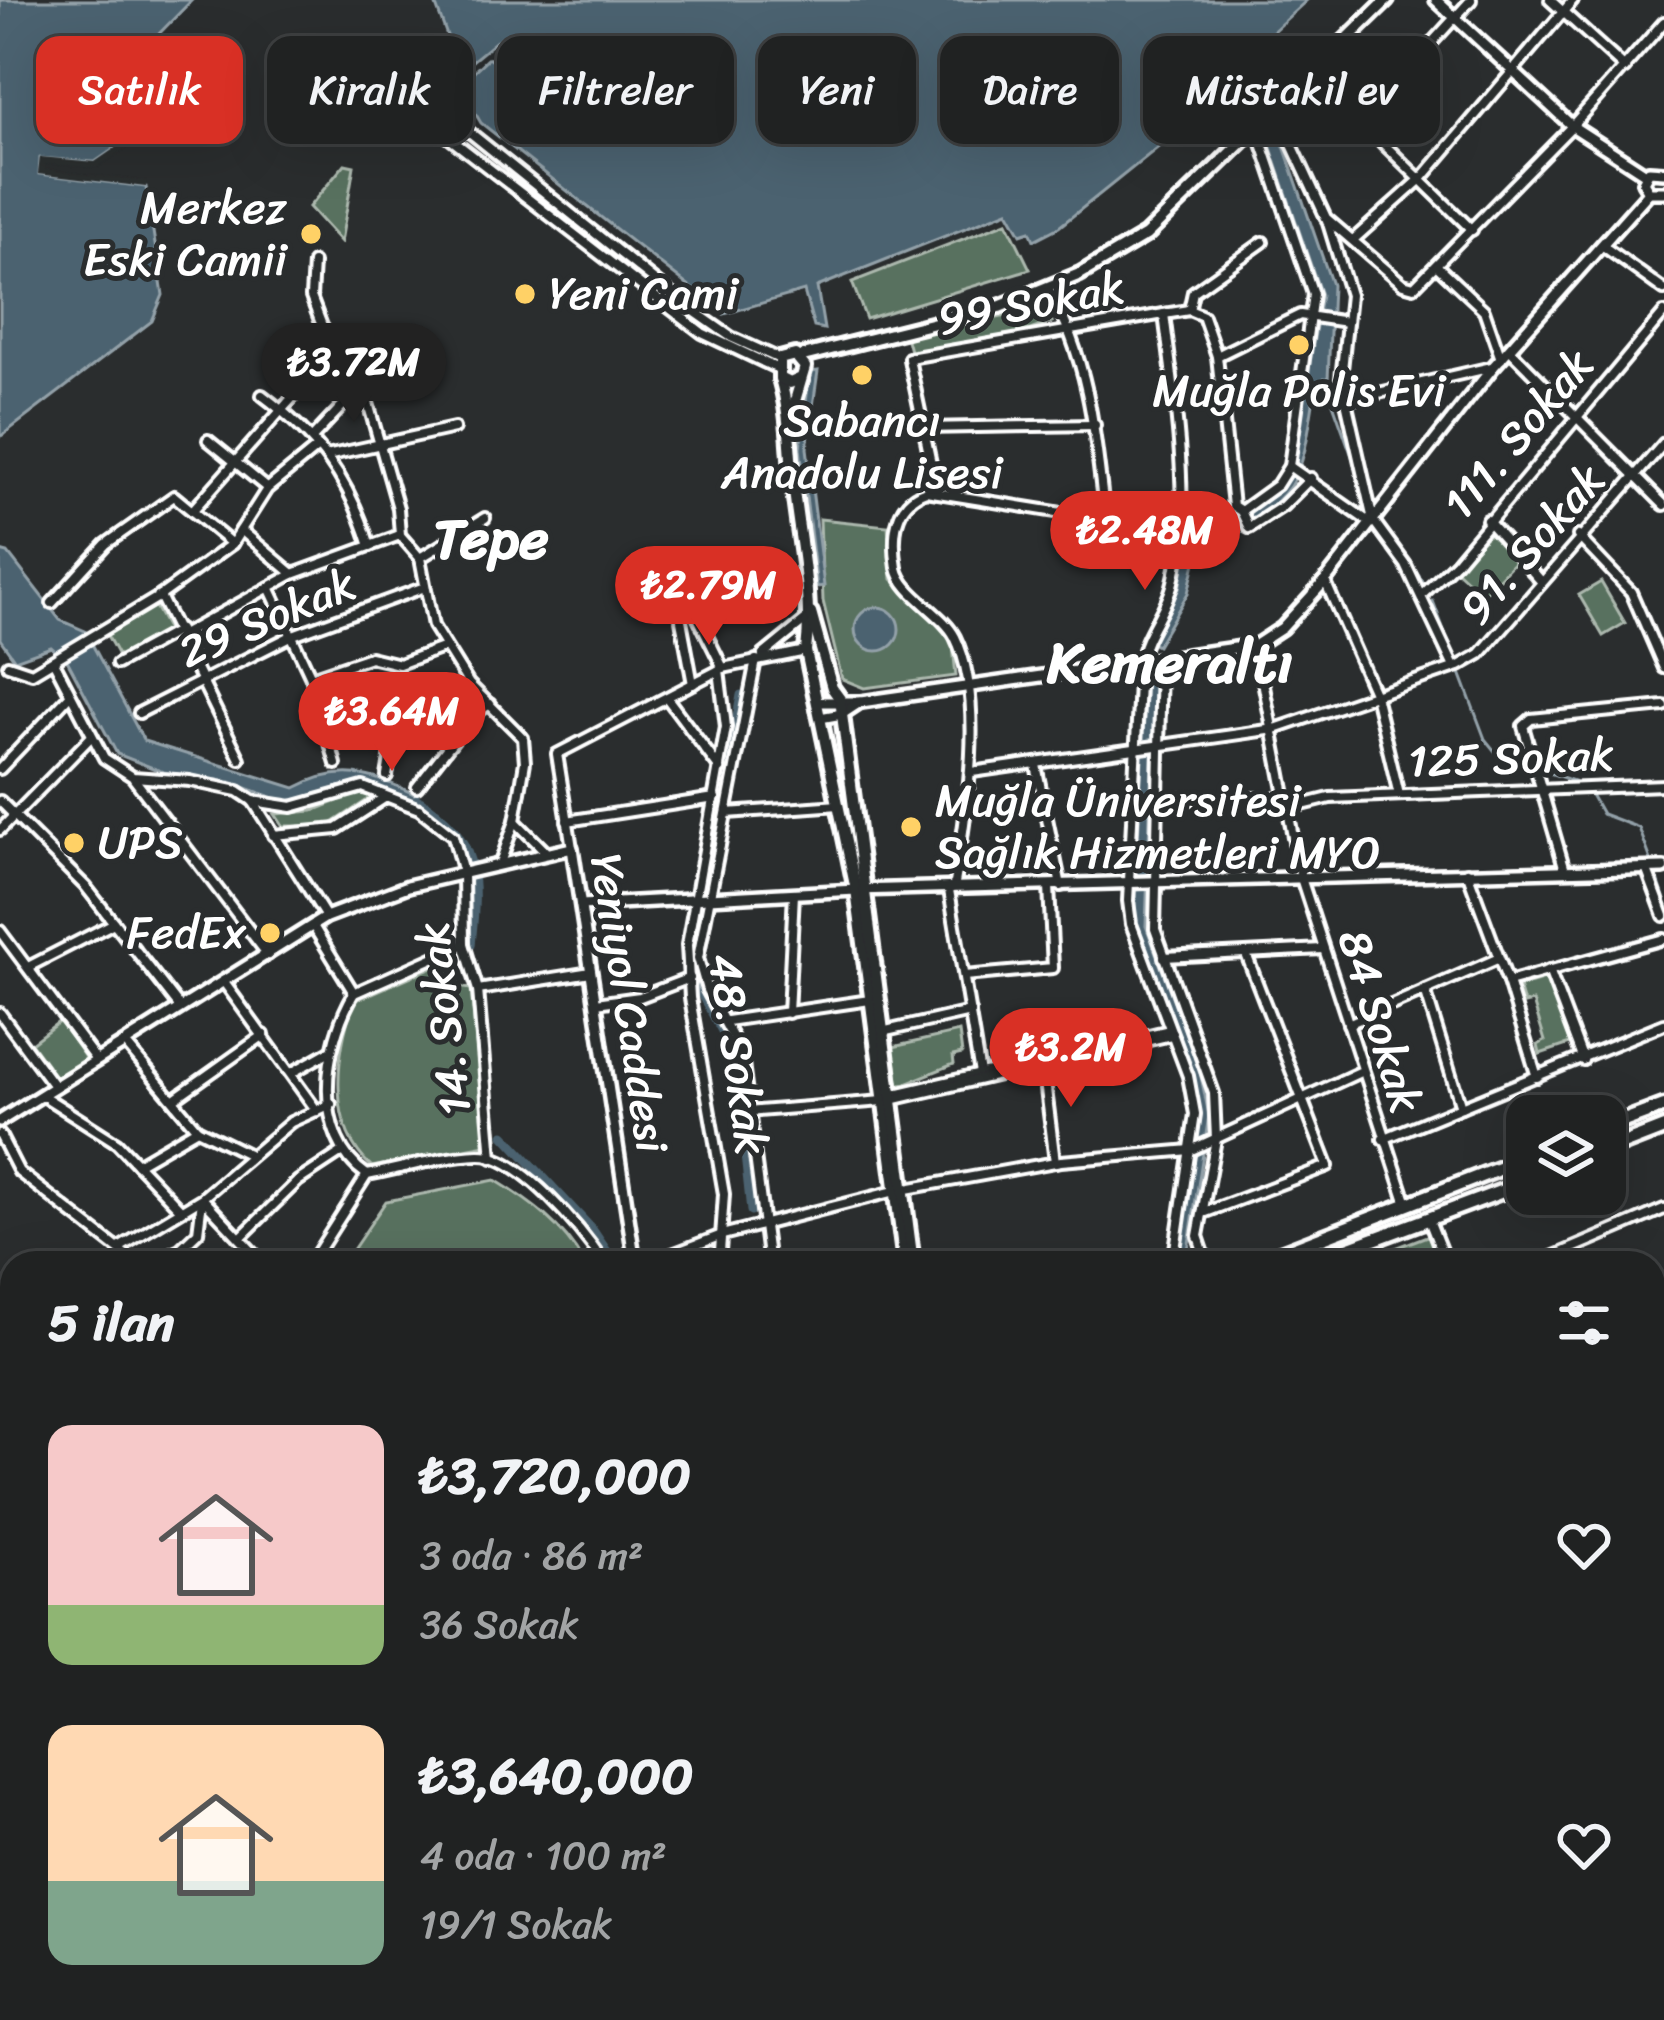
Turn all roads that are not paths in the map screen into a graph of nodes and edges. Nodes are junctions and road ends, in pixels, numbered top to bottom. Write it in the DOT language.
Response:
graph roads {
  1 [pos="1387,0"];
  2 [pos="1436,0"];
  3 [pos="1472,0"];
  4 [pos="1550,0"];
  5 [pos="1573,0"];
  6 [pos="1562,12"];
  7 [pos="1459,19"];
  8 [pos="1664,22"];
  9 [pos="1351,36"];
  10 [pos="1625,68"];
  11 [pos="1514,70"];
  12 [pos="1572,126"];
  13 [pos="1242,144"];
  14 [pos="1262,144"];
  15 [pos="1292,144"];
  16 [pos="1664,172"];
  17 [pos="1646,174"];
  18 [pos="1423,177"];
  19 [pos="1649,192"];
  20 [pos="1664,192"];
  21 [pos="559,205"];
  22 [pos="549,218"];
  23 [pos="1327,218"];
  24 [pos="1472,230"];
  25 [pos="1353,241"];
  26 [pos="1262,242"];
  27 [pos="1603,246"];
  28 [pos="313,263"];
  29 [pos="1437,266"];
  30 [pos="1048,289"];
  31 [pos="1664,290"];
  32 [pos="1189,310"];
  33 [pos="1664,313"];
  34 [pos="1164,314"];
  35 [pos="1315,316"];
  36 [pos="1347,322"];
  37 [pos="1073,331"];
  38 [pos="339,345"];
  39 [pos="1510,350"];
  40 [pos="1217,356"];
  41 [pos="1497,363"];
  42 [pos="779,368"];
  43 [pos="802,368"];
  44 [pos="362,385"];
  45 [pos="262,394"];
  46 [pos="1348,400"];
  47 [pos="283,410"];
  48 [pos="1575,413"];
  49 [pos="791,415"];
  50 [pos="1095,425"];
  51 [pos="454,428"];
  52 [pos="923,428"];
  53 [pos="314,436"];
  54 [pos="208,440"];
  55 [pos="1664,442"];
  56 [pos="318,447"];
  57 [pos="381,448"];
  58 [pos="331,455"];
  59 [pos="234,464"];
  60 [pos="1294,468"];
  61 [pos="1636,476"];
  62 [pos="1311,478"];
  63 [pos="267,489"];
  64 [pos="938,492"];
  65 [pos="1664,505"];
  66 [pos="192,511"];
  67 [pos="1241,513"];
  68 [pos="485,518"];
  69 [pos="1105,520"];
  70 [pos="1487,520"];
  71 [pos="1371,521"];
  72 [pos="1178,523"];
  73 [pos="241,530"];
  74 [pos="400,535"];
  75 [pos="1578,536"];
  76 [pos="232,544"];
  77 [pos="370,546"];
  78 [pos="420,558"];
  79 [pos="670,561"];
  80 [pos="293,574"];
  81 [pos="1541,580"];
  82 [pos="1325,581"];
  83 [pos="269,587"];
  84 [pos="422,588"];
  85 [pos="1425,592"];
  86 [pos="160,596"];
  87 [pos="52,602"];
  88 [pos="811,613"];
  89 [pos="681,620"];
  90 [pos="180,632"];
  91 [pos="293,635"];
  92 [pos="1256,644"];
  93 [pos="445,647"];
  94 [pos="806,651"];
  95 [pos="756,660"];
  96 [pos="55,661"];
  97 [pos="1149,662"];
  98 [pos="8,664"];
  99 [pos="117,664"];
  100 [pos="1460,665"];
  101 [pos="1664,668"];
  102 [pos="721,669"];
  103 [pos="203,677"];
  104 [pos="311,677"];
  105 [pos="693,684"];
  106 [pos="965,686"];
  107 [pos="1375,695"];
  108 [pos="69,696"];
  109 [pos="425,696"];
  110 [pos="667,698"];
  111 [pos="840,699"];
  112 [pos="860,702"];
  113 [pos="817,703"];
  114 [pos="490,704"];
  115 [pos="1664,706"];
  116 [pos="139,713"];
  117 [pos="474,714"];
  118 [pos="842,714"];
  119 [pos="322,717"];
  120 [pos="820,718"];
  121 [pos="1275,730"];
  122 [pos="90,737"];
  123 [pos="1157,746"];
  124 [pos="1139,750"];
  125 [pos="240,759"];
  126 [pos="336,764"];
  127 [pos="1036,764"];
  128 [pos="0,769"];
  129 [pos="720,769"];
  130 [pos="972,772"];
  131 [pos="387,776"];
  132 [pos="133,777"];
  133 [pos="1664,785"];
  134 [pos="417,787"];
  135 [pos="1539,788"];
  136 [pos="1399,795"];
  137 [pos="387,796"];
  138 [pos="716,798"];
  139 [pos="1158,799"];
  140 [pos="253,801"];
  141 [pos="0,802"];
  142 [pos="1289,803"];
  143 [pos="842,805"];
  144 [pos="727,813"];
  145 [pos="16,817"];
  146 [pos="515,821"];
  147 [pos="567,821"];
  148 [pos="0,830"];
  149 [pos="272,835"];
  150 [pos="572,848"];
  151 [pos="548,854"];
  152 [pos="500,863"];
  153 [pos="1646,868"];
  154 [pos="1664,868"];
  155 [pos="1565,870"];
  156 [pos="1467,872"];
  157 [pos="463,873"];
  158 [pos="1301,878"];
  159 [pos="1152,883"];
  160 [pos="1131,884"];
  161 [pos="1055,886"];
  162 [pos="861,890"];
  163 [pos="949,890"];
  164 [pos="794,893"];
  165 [pos="699,898"];
  166 [pos="713,898"];
  167 [pos="580,905"];
  168 [pos="1664,916"];
  169 [pos="326,917"];
  170 [pos="114,923"];
  171 [pos="314,926"];
  172 [pos="0,931"];
  173 [pos="1664,939"];
  174 [pos="464,944"];
  175 [pos="1323,949"];
  176 [pos="1246,954"];
  177 [pos="268,955"];
  178 [pos="1164,958"];
  179 [pos="1497,958"];
  180 [pos="28,967"];
  181 [pos="1549,970"];
  182 [pos="591,972"];
  183 [pos="964,976"];
  184 [pos="690,978"];
  185 [pos="223,981"];
  186 [pos="1508,982"];
  187 [pos="478,990"];
  188 [pos="1425,990"];
  189 [pos="354,993"];
  190 [pos="871,1000"];
  191 [pos="596,1003"];
  192 [pos="179,1006"];
  193 [pos="970,1012"];
  194 [pos="0,1013"];
  195 [pos="788,1013"];
  196 [pos="727,1021"];
  197 [pos="1348,1024"];
  198 [pos="1664,1024"];
  199 [pos="886,1031"];
  200 [pos="1170,1033"];
  201 [pos="265,1035"];
  202 [pos="124,1042"];
  203 [pos="331,1051"];
  204 [pos="96,1060"];
  205 [pos="1583,1060"];
  206 [pos="1042,1065"];
  207 [pos="293,1072"];
  208 [pos="1360,1072"];
  209 [pos="980,1074"];
  210 [pos="1537,1077"];
  211 [pos="54,1086"];
  212 [pos="42,1095"];
  213 [pos="892,1098"];
  214 [pos="173,1099"];
  215 [pos="1304,1100"];
  216 [pos="331,1105"];
  217 [pos="1664,1106"];
  218 [pos="1461,1107"];
  219 [pos="316,1111"];
  220 [pos="747,1112"];
  221 [pos="1626,1120"];
  222 [pos="0,1121"];
  223 [pos="1664,1128"];
  224 [pos="197,1130"];
  225 [pos="0,1136"];
  226 [pos="1216,1139"];
  227 [pos="1383,1139"];
  228 [pos="1626,1143"];
  229 [pos="1192,1149"];
  230 [pos="342,1152"];
  231 [pos="248,1154"];
  232 [pos="492,1157"];
  233 [pos="1055,1162"];
  234 [pos="137,1164"];
  235 [pos="1506,1166"];
  236 [pos="368,1175"];
  237 [pos="901,1190"];
  238 [pos="1506,1190"];
  239 [pos="202,1198"];
  240 [pos="1406,1204"];
  241 [pos="179,1208"];
  242 [pos="1664,1209"];
  243 [pos="1205,1213"];
  244 [pos="1428,1219"];
  245 [pos="764,1224"];
  246 [pos="722,1235"];
  247 [pos="240,1238"];
  248 [pos="119,1248"];
  249 [pos="122,1251"];
  250 [pos="176,1251"];
  251 [pos="251,1251"];
  252 [pos="319,1251"];
  253 [pos="594,1251"];
  254 [pos="633,1251"];
  255 [pos="680,1251"];
  256 [pos="724,1251"];
  257 [pos="767,1251"];
  258 [pos="908,1251"];
  259 [pos="1174,1251"];
  260 [pos="1203,1251"];
  261 [pos="1287,1251"];
  262 [pos="1342,1251"];
  263 [pos="1441,1251"];
  264 [pos="1566,1251"];
  1 -- 9 [label="main road"];
  2 -- 7 [label="street"];
  3 -- 7 [label="street"];
  4 -- 6 [label="street"];
  5 -- 6 [label="street"];
  6 -- 10 [label="street"];
  6 -- 11 [label="street"];
  7 -- 11 [label="street"];
  7 -- 18 [label="street"];
  8 -- 10 [label="street"];
  10 -- 12 [label="street"];
  11 -- 12 [label="street"];
  11 -- 18 [label="street"];
  12 -- 17 [label="street"];
  12 -- 24 [label="street"];
  13 -- 30 [label="main road"];
  14 -- 35 [label="street"];
  15 -- 23 [label="street"];
  16 -- 17 [label="street"];
  17 -- 19 [label="street"];
  18 -- 24 [label="street"];
  18 -- 25 [label="street"];
  19 -- 20 [label="street"];
  19 -- 27 [label="street"];
  21 -- 22 [label="street"];
  21 -- 22 [label="street"];
  21 -- 42 [label="street"];
  22 -- 42 [label="street"];
  23 -- 25 [label="street"];
  23 -- 36 [label="street"];
  24 -- 29 [label="street"];
  25 -- 29 [label="street"];
  26 -- 32 [label="street, 99 Sokak"];
  27 -- 31 [label="street"];
  27 -- 39 [label="street"];
  28 -- 38 [label="street"];
  29 -- 41 [label="street"];
  30 -- 37 [label="street"];
  30 -- 43 [label="main road"];
  32 -- 34 [label="street, 99 Sokak"];
  32 -- 40 [label="street"];
  33 -- 48 [label="street, 111. Sokak"];
  34 -- 37 [label="street, 99 Sokak"];
  34 -- 72 [label="street"];
  35 -- 36 [label="street"];
  35 -- 40 [label="street"];
  35 -- 60 [label="street"];
  36 -- 46 [label="street"];
  37 -- 50 [label="street"];
  37 -- 52 [label="street, 99 Sokak"];
  38 -- 44 [label="street"];
  38 -- 47 [label="street"];
  39 -- 41 [label="street"];
  39 -- 48 [label="street"];
  40 -- 67 [label="street"];
  41 -- 46 [label="street"];
  41 -- 71 [label="street"];
  42 -- 43 [label="main road"];
  42 -- 43 [label="main road"];
  42 -- 49 [label="main road"];
  43 -- 49 [label="main road"];
  44 -- 53 [label="street"];
  44 -- 57 [label="street"];
  45 -- 47 [label="street"];
  46 -- 71 [label="street"];
  47 -- 53 [label="street"];
  47 -- 59 [label="street"];
  48 -- 61 [label="street"];
  48 -- 70 [label="street, 111. Sokak"];
  49 -- 88 [label="main road"];
  50 -- 52 [label="street"];
  50 -- 69 [label="street"];
  51 -- 57 [label="street"];
  52 -- 64 [label="street"];
  53 -- 56 [label="street"];
  54 -- 59 [label="street"];
  55 -- 61 [label="street, 91. Sokak"];
  56 -- 58 [label="street"];
  56 -- 63 [label="street"];
  57 -- 58 [label="street"];
  57 -- 74 [label="street"];
  58 -- 77 [label="street"];
  59 -- 63 [label="street"];
  59 -- 66 [label="street"];
  60 -- 62 [label="street"];
  60 -- 67 [label="street"];
  61 -- 65 [label="street"];
  61 -- 75 [label="street, 91. Sokak"];
  62 -- 67 [label="street"];
  62 -- 71 [label="street"];
  63 -- 73 [label="street"];
  64 -- 69 [label="street"];
  64 -- 106 [label="street"];
  66 -- 76 [label="street"];
  66 -- 87 [label="street"];
  68 -- 78 [label="street"];
  69 -- 72 [label="street"];
  70 -- 81 [label="street"];
  70 -- 85 [label="street, 111. Sokak"];
  71 -- 82 [label="street"];
  71 -- 85 [label="street"];
  72 -- 97 [label="street"];
  73 -- 76 [label="street"];
  73 -- 80 [label="street"];
  74 -- 77 [label="street"];
  74 -- 78 [label="street"];
  75 -- 81 [label="street, 91. Sokak"];
  75 -- 101 [label="street"];
  76 -- 86 [label="street"];
  77 -- 80 [label="street"];
  78 -- 84 [label="street"];
  79 -- 102 [label="street, 48. Sokak"];
  80 -- 83 [label="street"];
  81 -- 100 [label="street, 91. Sokak"];
  82 -- 92 [label="street"];
  82 -- 107 [label="street"];
  83 -- 90 [label="street"];
  83 -- 91 [label="street"];
  84 -- 91 [label="street, 29 Sokak"];
  84 -- 93 [label="street"];
  85 -- 100 [label="street"];
  86 -- 90 [label="street"];
  86 -- 96 [label="street"];
  88 -- 94 [label="main road"];
  88 -- 95 [label="street"];
  88 -- 111 [label="main road"];
  89 -- 105 [label="street"];
  90 -- 99 [label="street"];
  90 -- 103 [label="street"];
  91 -- 103 [label="street, 29 Sokak"];
  91 -- 104 [label="street"];
  92 -- 97 [label="street"];
  92 -- 121 [label="street, 84 Sokak"];
  93 -- 104 [label="street"];
  93 -- 114 [label="street"];
  94 -- 95 [label="street"];
  94 -- 113 [label="main road"];
  95 -- 102 [label="street"];
  95 -- 144 [label="street"];
  96 -- 98 [label="street"];
  96 -- 108 [label="street"];
  97 -- 106 [label="street"];
  97 -- 123 [label="street"];
  97 -- 124 [label="street"];
  100 -- 107 [label="street, 91. Sokak"];
  102 -- 105 [label="street"];
  102 -- 129 [label="street, 48. Sokak"];
  103 -- 116 [label="street, 29 Sokak"];
  103 -- 125 [label="street"];
  104 -- 119 [label="street"];
  105 -- 110 [label="street"];
  106 -- 112 [label="street"];
  106 -- 130 [label="street"];
  107 -- 121 [label="street, 91. Sokak"];
  107 -- 136 [label="street"];
  108 -- 122 [label="street"];
  108 -- 128 [label="street"];
  109 -- 119 [label="street"];
  110 -- 129 [label="street"];
  110 -- 147 [label="street, Yeniyol Caddesi"];
  111 -- 112 [label="street"];
  111 -- 113 [label="street"];
  111 -- 118 [label="main road"];
  112 -- 118 [label="street"];
  113 -- 120 [label="main road"];
  114 -- 117 [label="street"];
  114 -- 146 [label="street"];
  115 -- 135 [label="street"];
  117 -- 131 [label="street"];
  117 -- 134 [label="street"];
  118 -- 120 [label="street"];
  118 -- 162 [label="main road"];
  119 -- 126 [label="street"];
  120 -- 143 [label="main road"];
  121 -- 123 [label="street, 91. Sokak"];
  121 -- 142 [label="street, 84 Sokak"];
  122 -- 132 [label="street"];
  122 -- 145 [label="street"];
  123 -- 124 [label="street, 91. Sokak"];
  123 -- 139 [label="street"];
  124 -- 127 [label="street, 91. Sokak"];
  124 -- 160 [label="street"];
  127 -- 130 [label="street, 91. Sokak"];
  127 -- 161 [label="street"];
  129 -- 138 [label="street, 48. Sokak"];
  130 -- 163 [label="street"];
  132 -- 140 [label="street"];
  132 -- 177 [label="street"];
  133 -- 135 [label="street, 125 Sokak"];
  135 -- 136 [label="street, 125 Sokak"];
  135 -- 155 [label="street"];
  136 -- 142 [label="street, 125 Sokak"];
  137 -- 140 [label="street"];
  137 -- 149 [label="street"];
  137 -- 157 [label="street"];
  138 -- 147 [label="street"];
  138 -- 165 [label="street, 48. Sokak"];
  139 -- 142 [label="street, 125 Sokak"];
  139 -- 159 [label="street"];
  140 -- 149 [label="street"];
  141 -- 145 [label="street"];
  142 -- 158 [label="street, 84 Sokak"];
  143 -- 144 [label="street"];
  143 -- 162 [label="main road"];
  144 -- 166 [label="street"];
  145 -- 148 [label="street"];
  145 -- 170 [label="street"];
  146 -- 151 [label="street"];
  146 -- 152 [label="street"];
  147 -- 150 [label="street, Yeniyol Caddesi"];
  149 -- 169 [label="street"];
  150 -- 151 [label="street"];
  150 -- 167 [label="street, Yeniyol Caddesi"];
  151 -- 152 [label="street"];
  152 -- 157 [label="street"];
  153 -- 154 [label="street"];
  153 -- 155 [label="street"];
  153 -- 168 [label="street"];
  155 -- 156 [label="street"];
  156 -- 158 [label="street"];
  156 -- 179 [label="street"];
  157 -- 169 [label="street"];
  157 -- 174 [label="street, 14. Sokak"];
  158 -- 159 [label="street"];
  158 -- 175 [label="street, 84 Sokak"];
  159 -- 160 [label="street"];
  159 -- 178 [label="street"];
  160 -- 161 [label="street"];
  160 -- 200 [label="street"];
  161 -- 163 [label="street"];
  161 -- 183 [label="street"];
  162 -- 163 [label="street"];
  162 -- 164 [label="street"];
  162 -- 190 [label="main road"];
  162 -- 199 [label="main road"];
  163 -- 183 [label="street"];
  164 -- 166 [label="street"];
  164 -- 195 [label="street"];
  165 -- 166 [label="street"];
  165 -- 167 [label="street"];
  165 -- 184 [label="street, 48. Sokak"];
  166 -- 196 [label="street"];
  167 -- 182 [label="street, Yeniyol Caddesi"];
  169 -- 171 [label="street"];
  170 -- 180 [label="street"];
  170 -- 192 [label="street"];
  171 -- 177 [label="street"];
  171 -- 189 [label="street"];
  172 -- 180 [label="street"];
  173 -- 181 [label="street"];
  174 -- 187 [label="street, 14. Sokak"];
  174 -- 189 [label="street"];
  175 -- 176 [label="street"];
  175 -- 197 [label="street, 84 Sokak"];
  176 -- 178 [label="street"];
  176 -- 215 [label="street"];
  177 -- 185 [label="street"];
  178 -- 226 [label="street"];
  179 -- 186 [label="street"];
  179 -- 188 [label="street"];
  180 -- 204 [label="street"];
  181 -- 186 [label="street"];
  181 -- 205 [label="street"];
  182 -- 187 [label="street"];
  182 -- 191 [label="street, Yeniyol Caddesi"];
  183 -- 193 [label="street"];
  184 -- 191 [label="street"];
  184 -- 246 [label="street, 48. Sokak"];
  185 -- 192 [label="street"];
  185 -- 201 [label="street"];
  186 -- 210 [label="street"];
  187 -- 232 [label="street, 14. Sokak"];
  188 -- 197 [label="street"];
  188 -- 218 [label="street"];
  189 -- 203 [label="street"];
  190 -- 195 [label="street"];
  190 -- 213 [label="main road"];
  191 -- 254 [label="street, Yeniyol Caddesi"];
  192 -- 202 [label="street"];
  193 -- 199 [label="street"];
  193 -- 209 [label="street"];
  194 -- 211 [label="street"];
  195 -- 196 [label="street"];
  196 -- 220 [label="street"];
  197 -- 208 [label="street, 84 Sokak"];
  198 -- 205 [label="street"];
  199 -- 213 [label="main road"];
  200 -- 206 [label="street"];
  200 -- 209 [label="street"];
  200 -- 229 [label="street"];
  201 -- 207 [label="street"];
  201 -- 214 [label="street"];
  202 -- 204 [label="street"];
  202 -- 214 [label="street"];
  203 -- 207 [label="street"];
  203 -- 216 [label="street"];
  204 -- 211 [label="street"];
  205 -- 210 [label="street"];
  206 -- 213 [label="street"];
  206 -- 233 [label="street"];
  207 -- 219 [label="street"];
  208 -- 215 [label="street"];
  208 -- 227 [label="street, 84 Sokak"];
  209 -- 213 [label="street"];
  210 -- 218 [label="street"];
  211 -- 212 [label="street"];
  212 -- 222 [label="street"];
  212 -- 234 [label="street"];
  213 -- 220 [label="street"];
  213 -- 237 [label="main road"];
  214 -- 224 [label="street"];
  215 -- 226 [label="street"];
  215 -- 243 [label="street"];
  216 -- 219 [label="street"];
  216 -- 230 [label="street"];
  217 -- 221 [label="highway"];
  218 -- 227 [label="street"];
  219 -- 231 [label="street"];
  220 -- 245 [label="street"];
  223 -- 228 [label="highway"];
  224 -- 231 [label="street"];
  224 -- 234 [label="street"];
  225 -- 248 [label="street"];
  226 -- 229 [label="street"];
  226 -- 243 [label="street"];
  227 -- 240 [label="street, 84 Sokak"];
  229 -- 233 [label="street"];
  229 -- 259 [label="street"];
  230 -- 236 [label="street"];
  230 -- 247 [label="street"];
  231 -- 239 [label="street"];
  232 -- 236 [label="street"];
  232 -- 253 [label="street"];
  233 -- 237 [label="street"];
  234 -- 241 [label="street"];
  235 -- 240 [label="highway"];
  236 -- 252 [label="street"];
  237 -- 245 [label="street"];
  237 -- 258 [label="main road"];
  238 -- 244 [label="highway"];
  239 -- 241 [label="street"];
  239 -- 247 [label="street"];
  239 -- 250 [label="street"];
  240 -- 261 [label="highway"];
  241 -- 248 [label="street"];
  242 -- 264 [label="street"];
  243 -- 260 [label="street"];
  244 -- 262 [label="highway"];
  244 -- 263 [label="street"];
  245 -- 246 [label="street"];
  245 -- 257 [label="street"];
  246 -- 255 [label="street"];
  246 -- 256 [label="street, 48. Sokak"];
  247 -- 251 [label="street"];
  248 -- 249 [label="street"];
}
